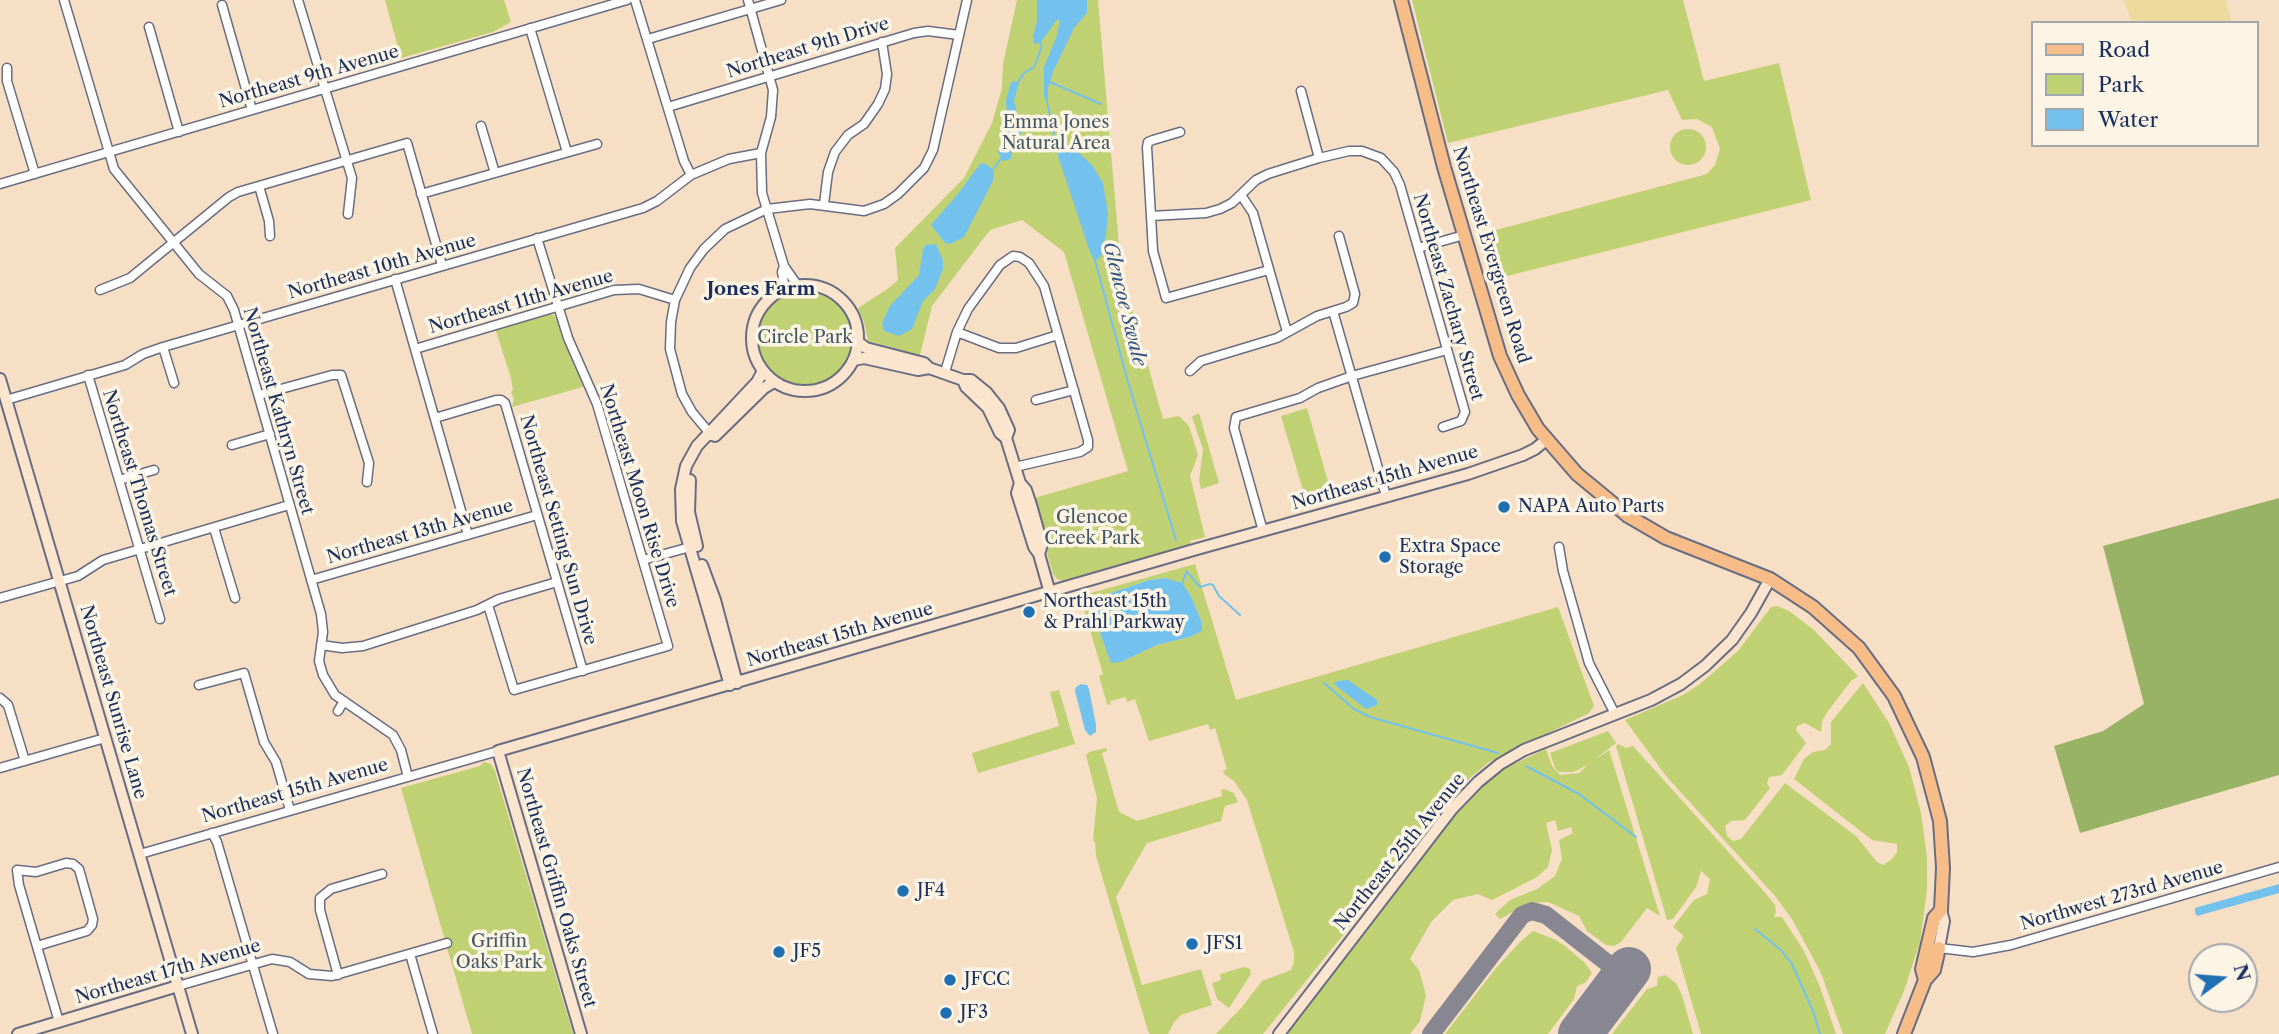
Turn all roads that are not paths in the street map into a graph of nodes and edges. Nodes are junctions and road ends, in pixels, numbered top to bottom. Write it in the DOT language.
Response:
graph roads {
  1 [pos="64,0"];
  2 [pos="298,0"];
  3 [pos="627,0"];
  4 [pos="635,0"];
  5 [pos="781,0"];
  6 [pos="967,0"];
  7 [pos="1401,0"];
  8 [pos="601,4"];
  9 [pos="749,4"];
  10 [pos="222,5"];
  11 [pos="149,27"];
  12 [pos="530,28"];
  13 [pos="959,35"];
  14 [pos="648,39"];
  15 [pos="882,42"];
  16 [pos="7,68"];
  17 [pos="770,76"];
  18 [pos="326,88"];
  19 [pos="1301,91"];
  20 [pos="668,107"];
  21 [pos="252,110"];
  22 [pos="481,126"];
  23 [pos="840,126"];
  24 [pos="179,132"];
  25 [pos="1180,132"];
  26 [pos="848,135"];
  27 [pos="597,144"];
  28 [pos="108,152"];
  29 [pos="567,152"];
  30 [pos="761,153"];
  31 [pos="1320,159"];
  32 [pos="348,160"];
  33 [pos="495,173"];
  34 [pos="35,174"];
  35 [pos="691,174"];
  36 [pos="0,184"];
  37 [pos="259,186"];
  38 [pos="421,194"];
  39 [pos="1241,195"];
  40 [pos="824,204"];
  41 [pos="766,209"];
  42 [pos="348,214"];
  43 [pos="1151,216"];
  44 [pos="1464,235"];
  45 [pos="270,236"];
  46 [pos="1339,236"];
  47 [pos="537,238"];
  48 [pos="173,242"];
  49 [pos="1418,248"];
  50 [pos="442,265"];
  51 [pos="784,266"];
  52 [pos="1269,270"];
  53 [pos="395,279"];
  54 [pos="798,286"];
  55 [pos="100,290"];
  56 [pos="782,290"];
  57 [pos="675,300"];
  58 [pos="556,307"];
  59 [pos="1333,311"];
  60 [pos="239,326"];
  61 [pos="957,332"];
  62 [pos="1287,332"];
  63 [pos="1058,335"];
  64 [pos="858,342"];
  65 [pos="163,347"];
  66 [pos="415,349"];
  67 [pos="1447,350"];
  68 [pos="854,360"];
  69 [pos="929,369"];
  70 [pos="763,371"];
  71 [pos="1190,371"];
  72 [pos="945,372"];
  73 [pos="88,376"];
  74 [pos="1352,376"];
  75 [pos="0,379"];
  76 [pos="774,382"];
  77 [pos="174,383"];
  78 [pos="1074,390"];
  79 [pos="260,395"];
  80 [pos="6,400"];
  81 [pos="1036,400"];
  82 [pos="435,418"];
  83 [pos="1443,427"];
  84 [pos="270,434"];
  85 [pos="711,435"];
  86 [pos="1546,440"];
  87 [pos="232,445"];
  88 [pos="1015,467"];
  89 [pos="154,470"];
  90 [pos="119,480"];
  91 [pos="367,482"];
  92 [pos="1386,496"];
  93 [pos="289,505"];
  94 [pos="537,515"];
  95 [pos="214,528"];
  96 [pos="1263,531"];
  97 [pos="468,535"];
  98 [pos="690,547"];
  99 [pos="1559,547"];
  100 [pos="140,550"];
  101 [pos="643,560"];
  102 [pos="1770,579"];
  103 [pos="311,580"];
  104 [pos="59,581"];
  105 [pos="556,582"];
  106 [pos="1050,593"];
  107 [pos="0,598"];
  108 [pos="235,598"];
  109 [pos="488,605"];
  110 [pos="160,619"];
  111 [pos="321,646"];
  112 [pos="583,671"];
  113 [pos="734,684"];
  114 [pos="199,685"];
  115 [pos="0,698"];
  116 [pos="344,701"];
  117 [pos="338,710"];
  118 [pos="1615,714"];
  119 [pos="105,738"];
  120 [pos="498,751"];
  121 [pos="25,761"];
  122 [pos="0,768"];
  123 [pos="408,777"];
  124 [pos="290,810"];
  125 [pos="212,833"];
  126 [pos="140,854"];
  127 [pos="2279,867"];
  128 [pos="382,874"];
  129 [pos="1941,910"];
  130 [pos="447,943"];
  131 [pos="37,946"];
  132 [pos="1939,948"];
  133 [pos="410,954"];
  134 [pos="253,964"];
  135 [pos="338,975"];
  136 [pos="1925,980"];
  137 [pos="178,986"];
  138 [pos="59,1022"];
  139 [pos="18,1034"];
  140 [pos="192,1034"];
  141 [pos="273,1034"];
  142 [pos="433,1034"];
  143 [pos="581,1034"];
  144 [pos="1279,1034"];
  145 [pos="1904,1034"];
  1 -- 28 [label="street, Northeast Kathryn Street"];
  2 -- 18 [label="street"];
  3 -- 8 [label="street, Northeast 9th Avenue"];
  4 -- 14 [label="street"];
  5 -- 9 [label="street"];
  6 -- 13 [label="street"];
  7 -- 44 [label="main road, Northeast Evergreen Road"];
  8 -- 12 [label="street, Northeast 9th Avenue"];
  9 -- 14 [label="street"];
  9 -- 17 [label="street"];
  10 -- 21 [label="street"];
  11 -- 24 [label="street"];
  12 -- 18 [label="street, Northeast 9th Avenue"];
  12 -- 29 [label="street"];
  13 -- 15 [label="street, Northeast 9th Drive"];
  13 -- 40 [label="street"];
  14 -- 20 [label="street"];
  15 -- 17 [label="street, Northeast 9th Drive"];
  15 -- 26 [label="street"];
  16 -- 34 [label="street"];
  17 -- 20 [label="street, Northeast 9th Drive"];
  17 -- 30 [label="street"];
  18 -- 21 [label="street, Northeast 9th Avenue"];
  18 -- 32 [label="street"];
  19 -- 31 [label="street"];
  20 -- 35 [label="street"];
  21 -- 24 [label="street, Northeast 9th Avenue"];
  22 -- 33 [label="street"];
  23 -- 26 [label="street"];
  24 -- 28 [label="street, Northeast 9th Avenue"];
  25 -- 43 [label="street"];
  26 -- 40 [label="street"];
  27 -- 29 [label="street"];
  28 -- 34 [label="street, Northeast 9th Avenue"];
  28 -- 48 [label="street, Northeast Kathryn Street"];
  29 -- 33 [label="street"];
  30 -- 35 [label="street, Northeast 10th Avenue"];
  30 -- 41 [label="street"];
  31 -- 39 [label="street"];
  31 -- 49 [label="street, Northeast Zachary Street"];
  32 -- 37 [label="street"];
  32 -- 38 [label="street"];
  32 -- 42 [label="street"];
  33 -- 38 [label="street"];
  34 -- 36 [label="street, Northeast 9th Avenue"];
  35 -- 47 [label="street, Northeast 10th Avenue"];
  37 -- 45 [label="street"];
  37 -- 48 [label="street"];
  38 -- 50 [label="street"];
  39 -- 43 [label="street"];
  39 -- 52 [label="street"];
  40 -- 41 [label="street"];
  41 -- 51 [label="street"];
  41 -- 57 [label="street"];
  43 -- 52 [label="street"];
  44 -- 49 [label="street"];
  44 -- 86 [label="main road, Northeast Evergreen Road"];
  46 -- 59 [label="street"];
  47 -- 50 [label="street, Northeast 10th Avenue"];
  47 -- 58 [label="street, Northeast Moon Rise Drive"];
  48 -- 55 [label="street"];
  48 -- 60 [label="street, Northeast Kathryn Street"];
  49 -- 67 [label="street, Northeast Zachary Street"];
  50 -- 53 [label="street, Northeast 10th Avenue"];
  51 -- 54 [label="street"];
  51 -- 56 [label="street"];
  52 -- 62 [label="street"];
  53 -- 60 [label="street, Northeast 10th Avenue"];
  53 -- 66 [label="street"];
  54 -- 56 [label="street"];
  54 -- 64 [label="street"];
  56 -- 70 [label="street"];
  57 -- 58 [label="street, Northeast 11th Avenue"];
  57 -- 85 [label="street"];
  58 -- 66 [label="street, Northeast 11th Avenue"];
  58 -- 101 [label="street, Northeast Moon Rise Drive"];
  59 -- 62 [label="street"];
  59 -- 74 [label="street"];
  60 -- 65 [label="street, Northeast 10th Avenue"];
  60 -- 79 [label="street, Northeast Kathryn Street"];
  61 -- 63 [label="street"];
  61 -- 63 [label="street"];
  61 -- 72 [label="street"];
  62 -- 71 [label="street"];
  63 -- 78 [label="street"];
  64 -- 68 [label="street"];
  64 -- 69 [label="street"];
  65 -- 73 [label="street, Northeast 10th Avenue"];
  65 -- 77 [label="street"];
  66 -- 82 [label="street"];
  67 -- 74 [label="street"];
  67 -- 83 [label="street, Northeast Zachary Street"];
  68 -- 69 [label="street"];
  68 -- 76 [label="street"];
  69 -- 72 [label="street"];
  70 -- 76 [label="street"];
  70 -- 85 [label="street"];
  72 -- 88 [label="street"];
  73 -- 80 [label="street, Northeast 10th Avenue"];
  73 -- 90 [label="street, Northeast Thomas Street"];
  74 -- 92 [label="street"];
  74 -- 96 [label="street"];
  75 -- 80 [label="street, Northeast Sunrise Lane"];
  76 -- 85 [label="street"];
  78 -- 81 [label="street"];
  78 -- 88 [label="street"];
  79 -- 84 [label="street, Northeast Kathryn Street"];
  79 -- 91 [label="street"];
  80 -- 104 [label="street, Northeast Sunrise Lane"];
  82 -- 94 [label="street, Northeast Setting Sun Drive"];
  82 -- 97 [label="street"];
  84 -- 87 [label="street"];
  84 -- 93 [label="street, Northeast Kathryn Street"];
  85 -- 98 [label="street"];
  85 -- 113 [label="street"];
  86 -- 92 [label="street, Northeast 15th Avenue"];
  86 -- 102 [label="main road, Northeast Evergreen Road"];
  88 -- 106 [label="street"];
  89 -- 90 [label="street"];
  90 -- 100 [label="street, Northeast Thomas Street"];
  92 -- 96 [label="street, Northeast 15th Avenue"];
  93 -- 95 [label="street"];
  93 -- 103 [label="street, Northeast Kathryn Street"];
  94 -- 97 [label="street, Northeast 13th Avenue"];
  94 -- 105 [label="street, Northeast Setting Sun Drive"];
  95 -- 100 [label="street"];
  95 -- 108 [label="street"];
  96 -- 106 [label="street, Northeast 15th Avenue"];
  97 -- 103 [label="street, Northeast 13th Avenue"];
  98 -- 101 [label="street"];
  98 -- 113 [label="street"];
  99 -- 118 [label="street"];
  100 -- 104 [label="street"];
  100 -- 110 [label="street, Northeast Thomas Street"];
  101 -- 112 [label="street, Northeast Moon Rise Drive"];
  102 -- 118 [label="street, Northeast 25th Avenue"];
  102 -- 129 [label="main road, Northeast Evergreen Road"];
  103 -- 111 [label="street, Northeast Kathryn Street"];
  104 -- 107 [label="street"];
  104 -- 119 [label="street, Northeast Sunrise Lane"];
  105 -- 109 [label="street"];
  105 -- 112 [label="street, Northeast Setting Sun Drive"];
  106 -- 113 [label="street, Northeast 15th Avenue"];
  109 -- 111 [label="street"];
  109 -- 112 [label="street"];
  111 -- 116 [label="street, Northeast Kathryn Street"];
  113 -- 120 [label="street, Northeast 15th Avenue"];
  114 -- 124 [label="street"];
  115 -- 121 [label="street"];
  116 -- 117 [label="street"];
  116 -- 123 [label="street, Northeast Kathryn Street"];
  118 -- 144 [label="street, Northeast 25th Avenue"];
  119 -- 121 [label="street"];
  119 -- 126 [label="street, Northeast Sunrise Lane"];
  120 -- 123 [label="street, Northeast 15th Avenue"];
  120 -- 143 [label="street, Northeast Griffin Oaks Street"];
  121 -- 122 [label="street"];
  123 -- 124 [label="street, Northeast 15th Avenue"];
  124 -- 125 [label="street, Northeast 15th Avenue"];
  125 -- 126 [label="street, Northeast 15th Avenue"];
  125 -- 134 [label="street"];
  126 -- 137 [label="street, Northeast Sunrise Lane"];
  127 -- 132 [label="street, Northwest 273rd Avenue"];
  128 -- 135 [label="street"];
  129 -- 132 [label="street, Northeast Evergreen Road"];
  129 -- 136 [label="main road, Northeast Evergreen Road"];
  130 -- 133 [label="street, Northeast 17th Avenue"];
  131 -- 131 [label="street"];
  131 -- 138 [label="street"];
  132 -- 136 [label="main road, Northeast Evergreen Road"];
  133 -- 135 [label="street, Northeast 17th Avenue"];
  133 -- 142 [label="street"];
  134 -- 135 [label="street, Northeast 17th Avenue"];
  134 -- 137 [label="street, Northeast 17th Avenue"];
  134 -- 141 [label="street"];
  136 -- 145 [label="main road, Northeast Evergreen Road"];
  137 -- 138 [label="street, Northeast 17th Avenue"];
  137 -- 140 [label="street, Northeast Sunrise Lane"];
  138 -- 139 [label="street, Northeast 17th Avenue"];
}
